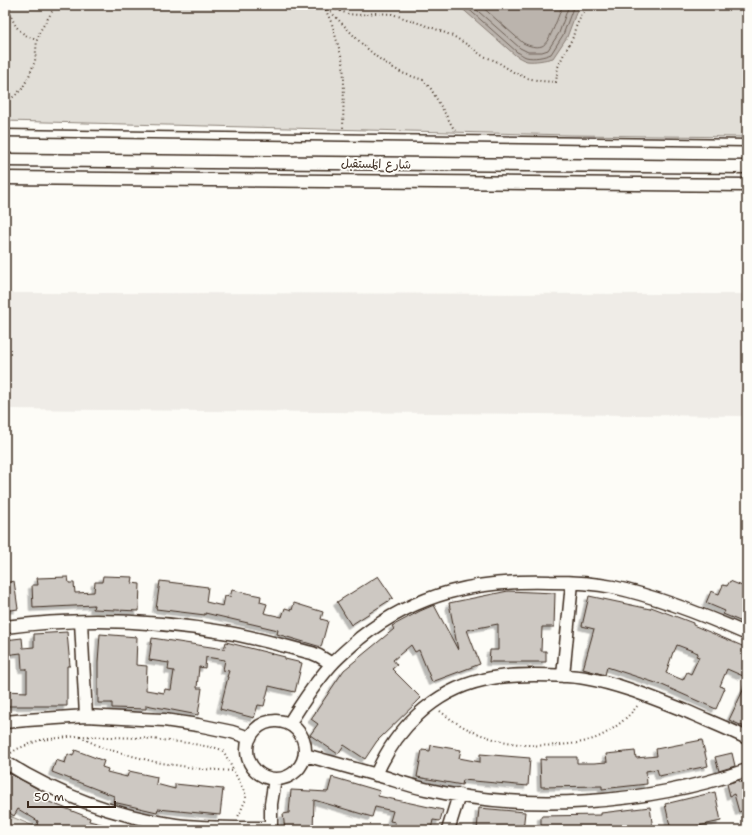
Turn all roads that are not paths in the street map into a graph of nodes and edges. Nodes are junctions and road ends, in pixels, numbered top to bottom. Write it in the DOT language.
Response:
graph roads {
  1 [pos="5,133"];
  2 [pos="747,143"];
  3 [pos="5,160"];
  4 [pos="747,167"];
  5 [pos="5,178"];
  6 [pos="747,185"];
  7 [pos="572,582"];
  8 [pos="81,622"];
  9 [pos="5,627"];
  10 [pos="747,634"];
  11 [pos="332,664"];
  12 [pos="563,676"];
  13 [pos="86,716"];
  14 [pos="5,722"];
  15 [pos="290,724"];
  16 [pos="250,738"];
  17 [pos="747,738"];
  18 [pos="305,755"];
  19 [pos="8,758"];
  20 [pos="747,770"];
  21 [pos="376,775"];
  22 [pos="275,779"];
  23 [pos="459,795"];
  24 [pos="271,829"];
  25 [pos="448,830"];
  1 -- 2 [label="lane"];
  3 -- 4 [label="street, شارع المُستقبل"];
  5 -- 6 [label="street, شارع المُستقبل"];
  7 -- 10 [label="street"];
  7 -- 11 [label="street"];
  7 -- 12 [label="street"];
  8 -- 9 [label="street"];
  8 -- 11 [label="street"];
  8 -- 13 [label="street"];
  11 -- 15 [label="street"];
  12 -- 17 [label="street"];
  12 -- 21 [label="street"];
  13 -- 14 [label="street"];
  13 -- 16 [label="street"];
  15 -- 16 [label="street"];
  15 -- 18 [label="street"];
  16 -- 22 [label="street"];
  18 -- 21 [label="street"];
  18 -- 22 [label="street"];
  19 -- 24 [label="street"];
  20 -- 23 [label="street"];
  21 -- 23 [label="street"];
  22 -- 24 [label="street"];
  23 -- 25 [label="street"];
}
